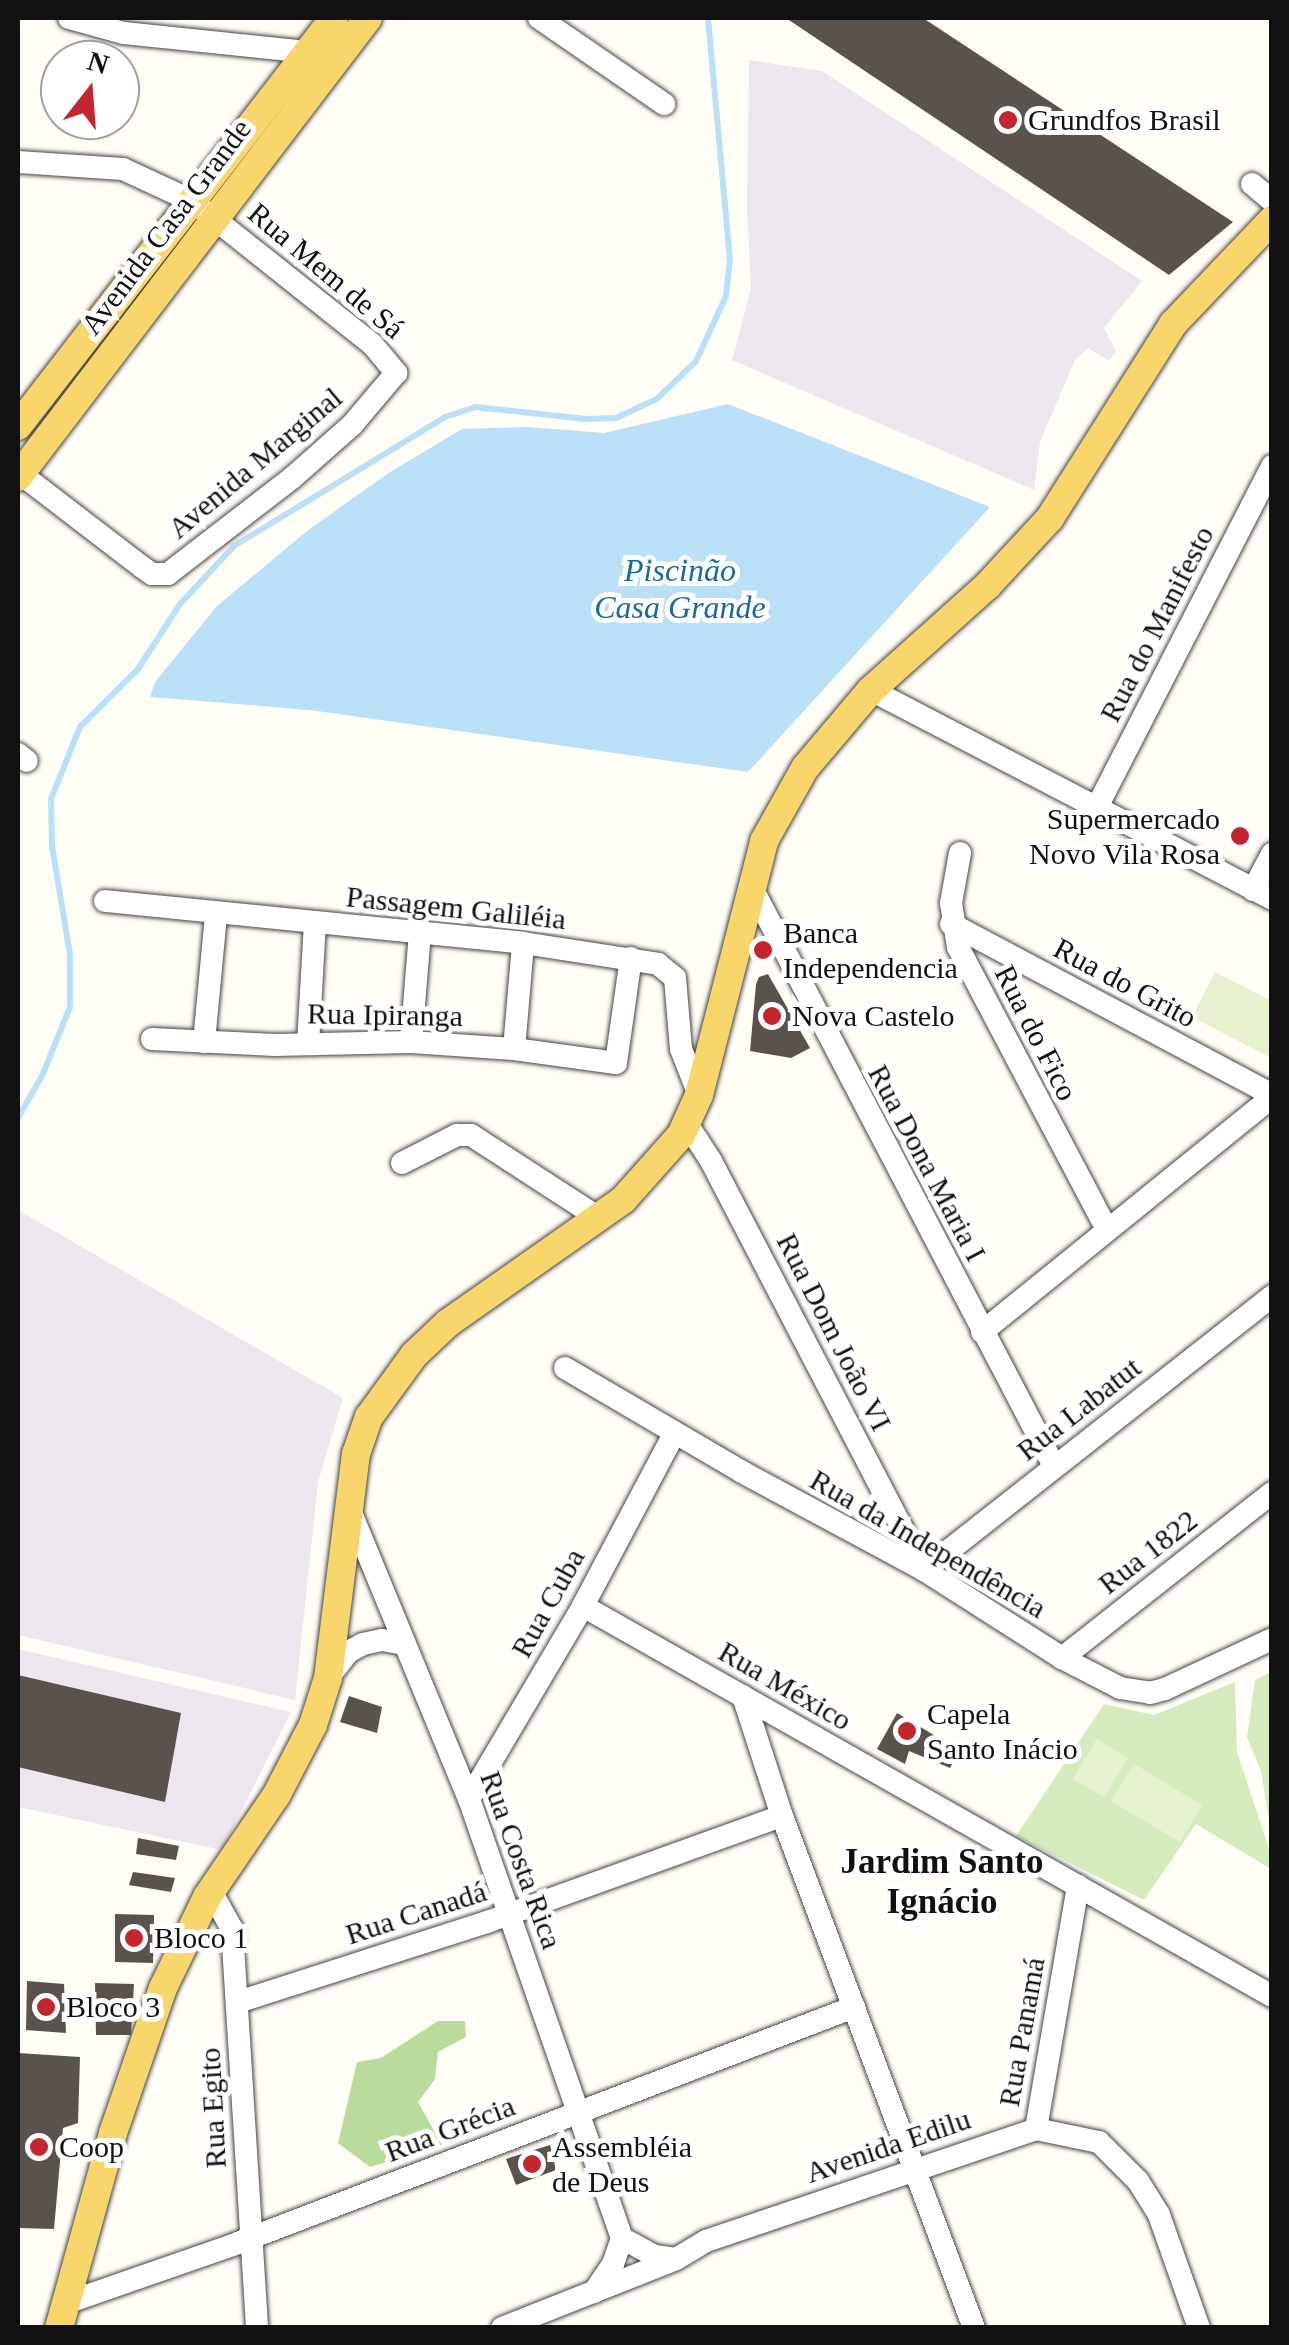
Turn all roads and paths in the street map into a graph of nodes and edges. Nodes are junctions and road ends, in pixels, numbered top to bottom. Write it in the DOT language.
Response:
graph roads {
  1 [pos="69,18"];
  2 [pos="334,18"];
  3 [pos="368,18"];
  4 [pos="539,18"];
  5 [pos="309,52"];
  6 [pos="664,104"];
  7 [pos="18,162"];
  8 [pos="1252,184"];
  9 [pos="1272,201"];
  10 [pos="204,208"];
  11 [pos="1272,220"];
  12 [pos="396,373"];
  13 [pos="18,426"];
  14 [pos="1272,466"];
  15 [pos="18,474"];
  16 [pos="871,690"];
  17 [pos="1096,809"];
  18 [pos="960,853"];
  19 [pos="1272,854"];
  20 [pos="751,886"];
  21 [pos="1262,894"];
  22 [pos="105,902"];
  23 [pos="216,915"];
  24 [pos="315,922"];
  25 [pos="951,924"];
  26 [pos="420,932"];
  27 [pos="523,944"];
  28 [pos="632,958"];
  29 [pos="152,1038"];
  30 [pos="204,1042"];
  31 [pos="411,1042"];
  32 [pos="308,1044"];
  33 [pos="514,1049"];
  34 [pos="699,1095"];
  35 [pos="1272,1096"];
  36 [pos="687,1124"];
  37 [pos="402,1162"];
  38 [pos="600,1218"];
  39 [pos="1107,1230"];
  40 [pos="1272,1296"];
  41 [pos="982,1332"];
  42 [pos="566,1368"];
  43 [pos="674,1434"];
  44 [pos="1054,1466"];
  45 [pos="1272,1492"];
  46 [pos="349,1508"];
  47 [pos="924,1570"];
  48 [pos="583,1606"];
  49 [pos="1272,1639"];
  50 [pos="404,1644"];
  51 [pos="1062,1658"];
  52 [pos="328,1678"];
  53 [pos="743,1696"];
  54 [pos="469,1799"];
  55 [pos="782,1816"];
  56 [pos="1078,1886"];
  57 [pos="211,1891"];
  58 [pos="509,1914"];
  59 [pos="1272,1996"];
  60 [pos="238,2002"];
  61 [pos="854,2007"];
  62 [pos="578,2112"];
  63 [pos="1036,2129"];
  64 [pos="916,2167"];
  65 [pos="250,2238"];
  66 [pos="622,2238"];
  67 [pos="676,2258"];
  68 [pos="594,2292"];
  69 [pos="62,2315"];
  70 [pos="257,2328"];
  71 [pos="502,2328"];
  72 [pos="974,2328"];
  73 [pos="1199,2328"];
  1 -- 5 [label="street"];
  2 -- 5 [label="main road, Avenida Casa Grande"];
  3 -- 10 [label="main road, Avenida Casa Grande"];
  4 -- 6 [label="street"];
  5 -- 10 [label="main road, Avenida Casa Grande"];
  7 -- 10 [label="street, Rua Mem de Sá"];
  8 -- 9 [label="street"];
  10 -- 12 [label="street, Rua Mem de Sá"];
  10 -- 13 [label="main road, Avenida Casa Grande"];
  10 -- 15 [label="main road, Avenida Casa Grande"];
  11 -- 16 [label="main road"];
  12 -- 15 [label="street, Avenida Marginal"];
  14 -- 17 [label="street, Rua do Manifesto"];
  16 -- 17 [label="street"];
  16 -- 20 [label="main road"];
  17 -- 21 [label="street"];
  18 -- 25 [label="street, Rua do Fico"];
  19 -- 21 [label="street"];
  20 -- 34 [label="main road"];
  20 -- 41 [label="street, Rua Dona Maria I"];
  22 -- 23 [label="street, Passagem Galiléia"];
  23 -- 24 [label="street, Passagem Galiléia"];
  23 -- 30 [label="street"];
  24 -- 26 [label="street, Passagem Galiléia"];
  24 -- 32 [label="street"];
  25 -- 35 [label="street, Rua do Grito"];
  25 -- 39 [label="street, Rua do Fico"];
  26 -- 27 [label="street, Passagem Galiléia"];
  26 -- 31 [label="street"];
  27 -- 28 [label="street, Passagem Galiléia"];
  27 -- 33 [label="street"];
  28 -- 33 [label="street, Rua Ipiranga"];
  28 -- 34 [label="street, Passagem Galiléia"];
  29 -- 30 [label="street, Rua Ipiranga"];
  30 -- 32 [label="street, Rua Ipiranga"];
  31 -- 32 [label="street, Rua Ipiranga"];
  31 -- 33 [label="street, Rua Ipiranga"];
  34 -- 36 [label="main road"];
  35 -- 39 [label="street"];
  36 -- 38 [label="main road"];
  36 -- 47 [label="street, Rua Dom João VI"];
  37 -- 38 [label="street"];
  38 -- 46 [label="main road"];
  39 -- 41 [label="street"];
  40 -- 44 [label="street, Rua Labatut"];
  41 -- 44 [label="street, Rua Dona Maria I"];
  42 -- 43 [label="street, Rua da Independência"];
  43 -- 47 [label="street, Rua da Independência"];
  43 -- 48 [label="street, Rua Cuba"];
  44 -- 47 [label="street, Rua Labatut"];
  45 -- 51 [label="street, Rua 1822"];
  46 -- 50 [label="street, Rua Costa Rica"];
  46 -- 52 [label="main road"];
  47 -- 51 [label="street, Rua da Independência"];
  48 -- 53 [label="street, Rua México"];
  48 -- 54 [label="street, Rua Cuba"];
  49 -- 51 [label="street, Rua da Independência"];
  50 -- 52 [label="street"];
  50 -- 54 [label="street, Rua Costa Rica"];
  52 -- 57 [label="main road"];
  53 -- 55 [label="street"];
  53 -- 56 [label="street, Rua México"];
  54 -- 58 [label="street, Rua Costa Rica"];
  55 -- 58 [label="street, Rua Canadá"];
  55 -- 61 [label="street"];
  56 -- 59 [label="street, Rua México"];
  56 -- 63 [label="street, Rua Panamá"];
  57 -- 60 [label="street, Rua Egito"];
  57 -- 69 [label="main road"];
  58 -- 60 [label="street, Rua Canadá"];
  58 -- 62 [label="street, Rua Costa Rica"];
  60 -- 65 [label="street, Rua Egito"];
  61 -- 62 [label="street, Rua Grécia"];
  61 -- 64 [label="street"];
  62 -- 65 [label="street, Rua Grécia"];
  62 -- 66 [label="street, Rua Costa Rica"];
  63 -- 64 [label="street, Avenida Edilu"];
  63 -- 73 [label="street, Avenida Edilu"];
  64 -- 67 [label="street, Avenida Edilu"];
  64 -- 72 [label="street"];
  65 -- 69 [label="street, Rua Grécia"];
  65 -- 70 [label="street, Rua Egito"];
  66 -- 67 [label="street"];
  66 -- 68 [label="street"];
  67 -- 68 [label="street, Avenida Edilu"];
  68 -- 71 [label="street, Avenida Edilu"];
}
